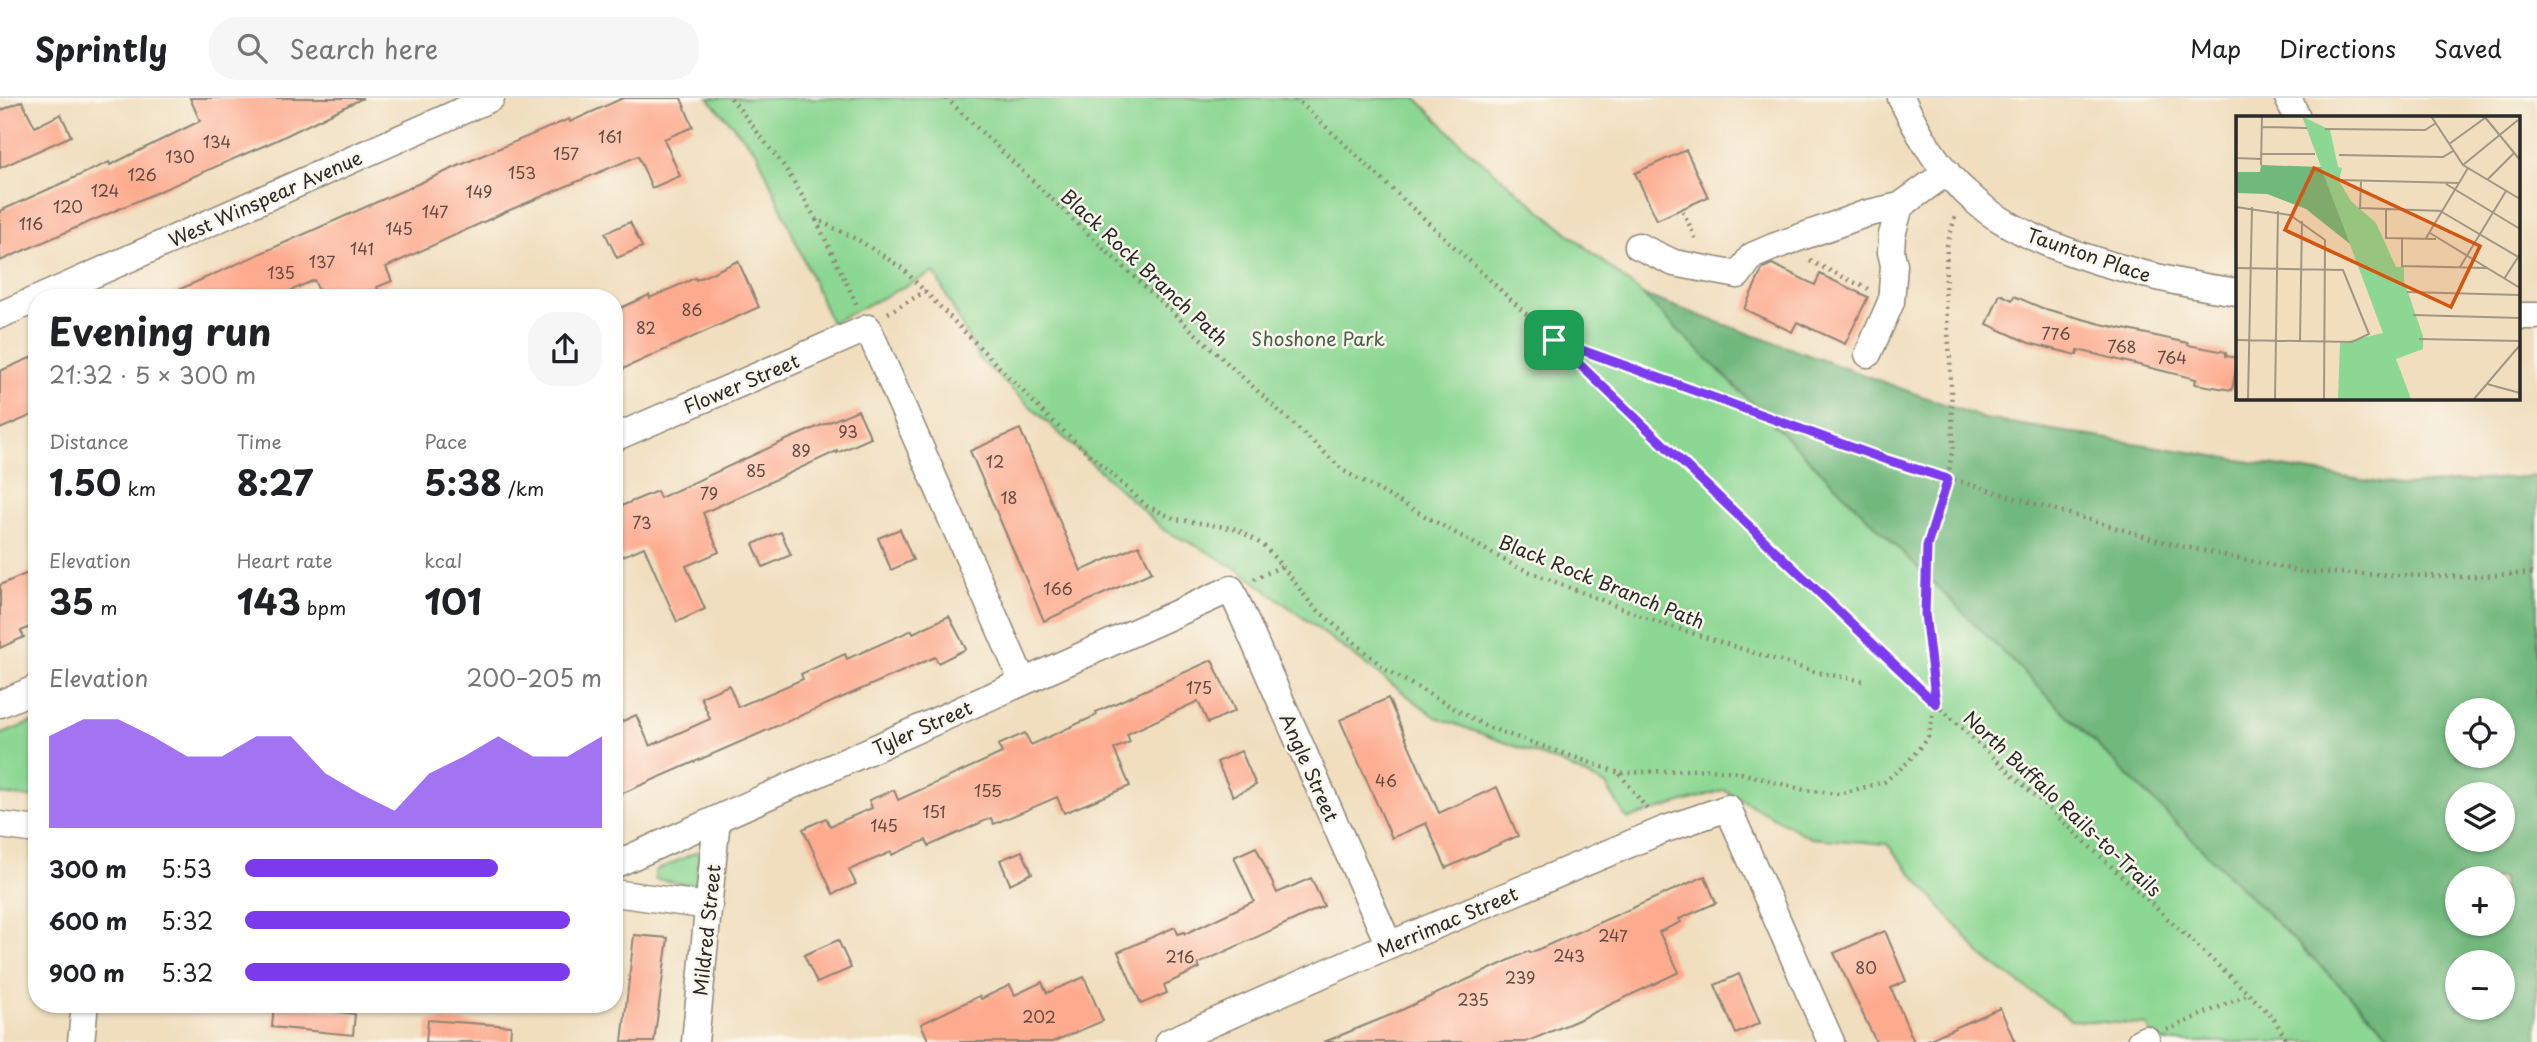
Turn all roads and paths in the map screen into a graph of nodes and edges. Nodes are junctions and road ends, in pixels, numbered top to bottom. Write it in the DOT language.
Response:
graph roads {
  1 [pos="491,98"];
  2 [pos="731,98"];
  3 [pos="946,98"];
  4 [pos="1295,98"];
  5 [pos="1901,98"];
  6 [pos="2288,98"];
  7 [pos="2297,116"];
  8 [pos="1947,172"];
  9 [pos="1900,206"];
  10 [pos="1959,209"];
  11 [pos="1683,211"];
  12 [pos="816,219"];
  13 [pos="1698,244"];
  14 [pos="1638,246"];
  15 [pos="1800,256"];
  16 [pos="58,289"];
  17 [pos="926,291"];
  18 [pos="1872,291"];
  19 [pos="2236,292"];
  20 [pos="28,302"];
  21 [pos="855,302"];
  22 [pos="844,307"];
  23 [pos="0,315"];
  24 [pos="877,321"];
  25 [pos="1554,340"];
  26 [pos="1868,354"];
  27 [pos="623,434"];
  28 [pos="1948,479"];
  29 [pos="1282,566"];
  30 [pos="2537,573"];
  31 [pos="1242,584"];
  32 [pos="1864,681"];
  33 [pos="1023,682"];
  34 [pos="28,692"];
  35 [pos="0,704"];
  36 [pos="1936,704"];
  37 [pos="1620,773"];
  38 [pos="1749,776"];
  39 [pos="1745,783"];
  40 [pos="1651,815"];
  41 [pos="717,819"];
  42 [pos="0,825"];
  43 [pos="28,829"];
  44 [pos="623,861"];
  45 [pos="623,894"];
  46 [pos="709,906"];
  47 [pos="1389,945"];
  48 [pos="2249,994"];
  49 [pos="84,1013"];
  50 [pos="2143,1041"];
  51 [pos="80,1042"];
  52 [pos="695,1042"];
  53 [pos="1169,1042"];
  54 [pos="1831,1042"];
  55 [pos="2288,1042"];
  1 -- 16 [label="street, West Winspear Avenue"];
  2 -- 12 [label="path"];
  3 -- 32 [label="path, Black Rock Branch Path"];
  4 -- 25 [label="path, North Buffalo Rails-to-Trails"];
  5 -- 8 [label="street, Taunton Place"];
  6 -- 7 [label="street"];
  8 -- 9 [label="street"];
  8 -- 19 [label="street, Taunton Place"];
  9 -- 14 [label="street"];
  9 -- 26 [label="street"];
  10 -- 28 [label="path"];
  11 -- 13 [label="path"];
  12 -- 17 [label="path"];
  12 -- 21 [label="path"];
  15 -- 18 [label="path"];
  17 -- 24 [label="path"];
  17 -- 29 [label="path"];
  20 -- 23 [label="street, West Winspear Avenue"];
  21 -- 22 [label="path"];
  21 -- 24 [label="path"];
  24 -- 27 [label="street, Flower Street"];
  24 -- 33 [label="street"];
  25 -- 28 [label="path"];
  25 -- 36 [label="path, North Buffalo Rails-to-Trails"];
  28 -- 30 [label="path"];
  28 -- 36 [label="path"];
  29 -- 31 [label="path"];
  29 -- 37 [label="path"];
  31 -- 33 [label="street, Tyler Street"];
  31 -- 47 [label="street, Angle Street"];
  33 -- 41 [label="street, Tyler Street"];
  34 -- 35 [label="street"];
  36 -- 38 [label="path"];
  36 -- 48 [label="path, North Buffalo Rails-to-Trails"];
  37 -- 38 [label="path"];
  37 -- 40 [label="path"];
  38 -- 39 [label="path"];
  41 -- 44 [label="street, Tyler Street"];
  41 -- 46 [label="street, Mildred Street"];
  42 -- 43 [label="street"];
  45 -- 46 [label="street"];
  46 -- 52 [label="street, Mildred Street"];
  47 -- 53 [label="street, Merrimac Street"];
  47 -- 54 [label="street, Merrimac Street"];
  48 -- 50 [label="path"];
  48 -- 55 [label="path, North Buffalo Rails-to-Trails"];
  49 -- 51 [label="street"];
}
